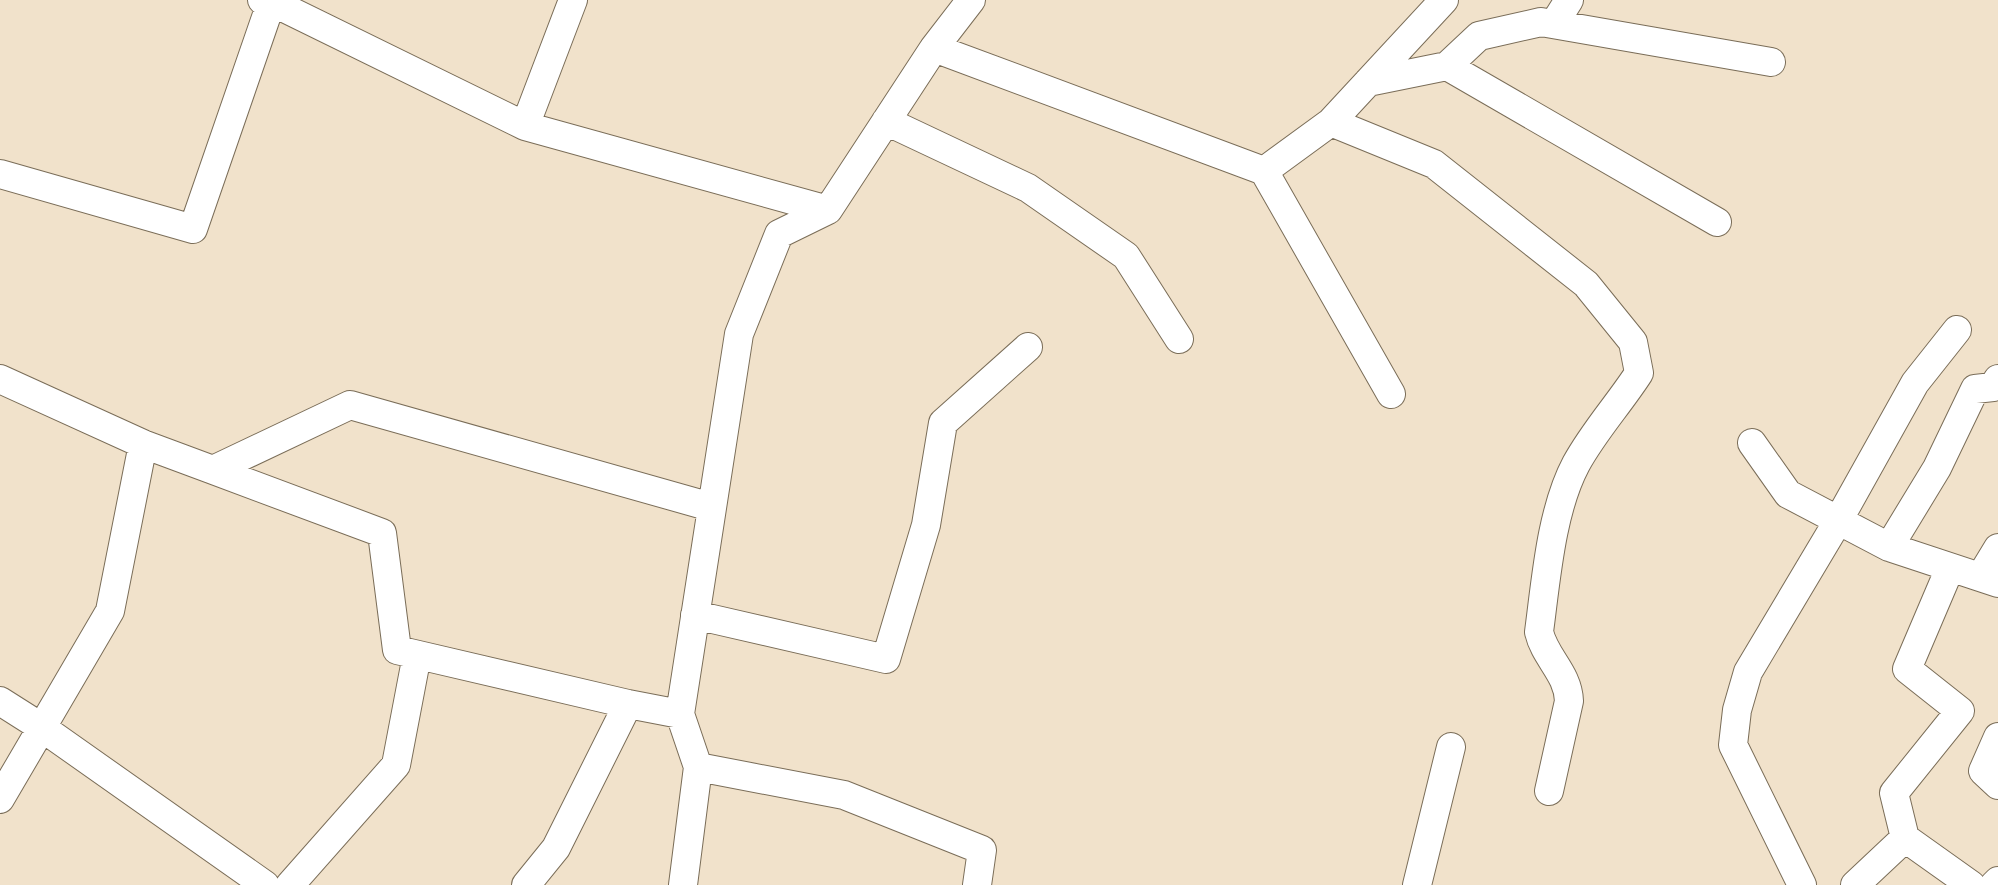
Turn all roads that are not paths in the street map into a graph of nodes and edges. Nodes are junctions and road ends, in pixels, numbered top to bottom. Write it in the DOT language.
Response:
graph roads {
  1 [pos="573,0"];
  2 [pos="971,0"];
  3 [pos="1444,0"];
  4 [pos="1569,0"];
  5 [pos="269,1"];
  6 [pos="1554,24"];
  7 [pos="934,48"];
  8 [pos="1771,62"];
  9 [pos="1447,66"];
  10 [pos="1368,82"];
  11 [pos="886,121"];
  12 [pos="1331,122"];
  13 [pos="525,126"];
  14 [pos="1264,171"];
  15 [pos="0,174"];
  16 [pos="776,195"];
  17 [pos="828,210"];
  18 [pos="1717,222"];
  19 [pos="780,234"];
  20 [pos="1957,330"];
  21 [pos="1179,339"];
  22 [pos="1028,347"];
  23 [pos="1998,379"];
  24 [pos="0,380"];
  25 [pos="1391,394"];
  26 [pos="1752,443"];
  27 [pos="143,444"];
  28 [pos="213,470"];
  29 [pos="711,507"];
  30 [pos="1838,521"];
  31 [pos="1889,547"];
  32 [pos="1998,548"];
  33 [pos="1950,568"];
  34 [pos="1990,579"];
  35 [pos="695,615"];
  36 [pos="418,655"];
  37 [pos="0,701"];
  38 [pos="628,704"];
  39 [pos="680,714"];
  40 [pos="41,727"];
  41 [pos="1998,737"];
  42 [pos="1451,747"];
  43 [pos="698,767"];
  44 [pos="1998,785"];
  45 [pos="1549,791"];
  46 [pos="0,800"];
  47 [pos="1905,838"];
  48 [pos="1998,881"];
  49 [pos="265,885"];
  50 [pos="290,885"];
  51 [pos="526,885"];
  52 [pos="683,885"];
  53 [pos="977,885"];
  54 [pos="1417,885"];
  55 [pos="1802,885"];
  56 [pos="1855,885"];
  57 [pos="1971,885"];
  58 [pos="1994,885"];
  1 -- 13 [label="street"];
  2 -- 7 [label="street"];
  3 -- 10 [label="street"];
  4 -- 6 [label="street"];
  5 -- 13 [label="street"];
  5 -- 15 [label="street"];
  6 -- 8 [label="street"];
  6 -- 9 [label="street"];
  7 -- 11 [label="street"];
  7 -- 14 [label="street"];
  9 -- 10 [label="street"];
  9 -- 18 [label="street"];
  10 -- 12 [label="street"];
  11 -- 17 [label="street"];
  11 -- 21 [label="street"];
  12 -- 14 [label="street"];
  12 -- 45 [label="street"];
  13 -- 16 [label="street"];
  14 -- 25 [label="street"];
  16 -- 17 [label="street"];
  16 -- 19 [label="street"];
  17 -- 19 [label="street"];
  19 -- 29 [label="street"];
  20 -- 30 [label="street"];
  22 -- 35 [label="street"];
  23 -- 31 [label="street"];
  24 -- 27 [label="street"];
  26 -- 30 [label="street"];
  27 -- 28 [label="street"];
  27 -- 40 [label="street"];
  28 -- 29 [label="street"];
  28 -- 36 [label="street"];
  29 -- 35 [label="street"];
  30 -- 31 [label="street"];
  30 -- 55 [label="street"];
  31 -- 33 [label="street"];
  32 -- 34 [label="street"];
  33 -- 34 [label="street"];
  33 -- 47 [label="street"];
  35 -- 39 [label="street"];
  36 -- 38 [label="street"];
  36 -- 50 [label="street"];
  37 -- 40 [label="street"];
  38 -- 39 [label="street"];
  38 -- 51 [label="street"];
  39 -- 43 [label="street"];
  40 -- 46 [label="street"];
  40 -- 49 [label="street"];
  41 -- 44 [label="street"];
  42 -- 54 [label="street"];
  43 -- 52 [label="street"];
  43 -- 53 [label="street"];
  47 -- 56 [label="street"];
  47 -- 57 [label="street"];
  48 -- 58 [label="street"];
}
